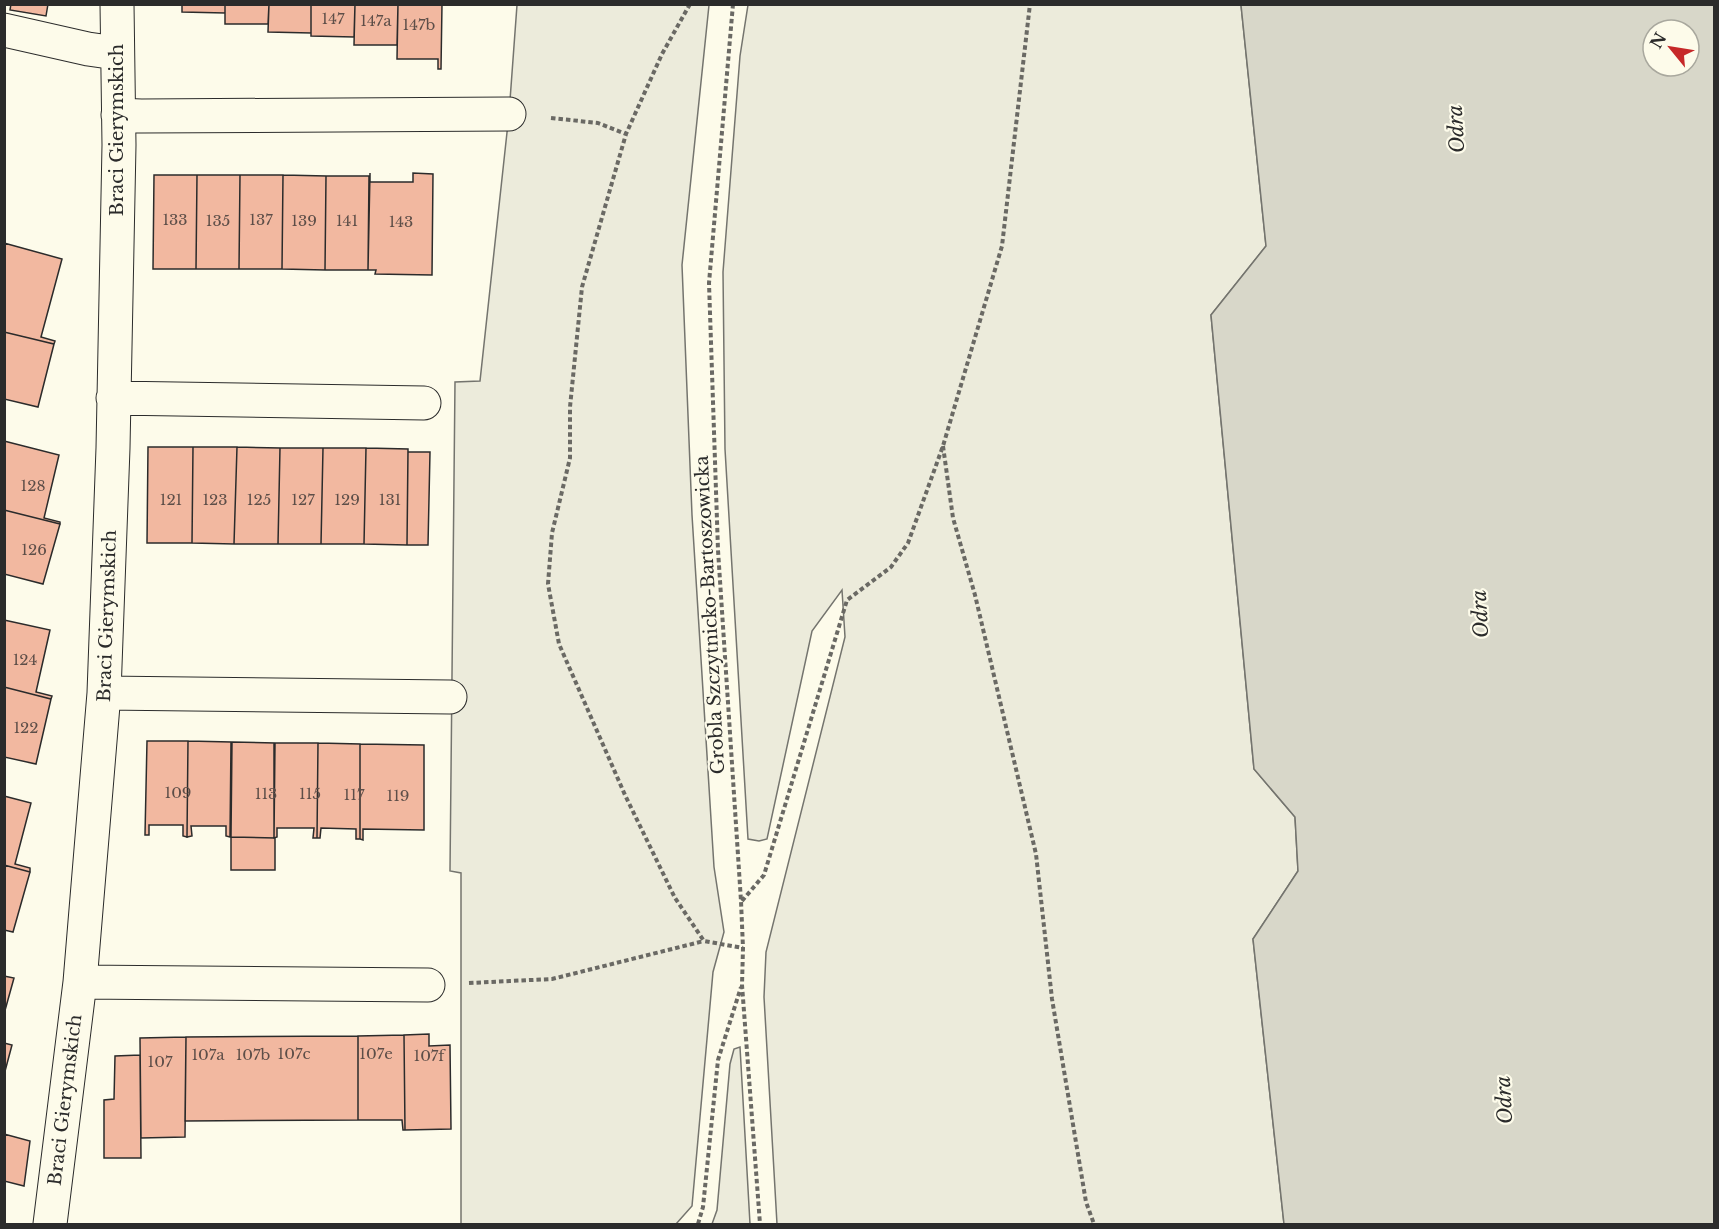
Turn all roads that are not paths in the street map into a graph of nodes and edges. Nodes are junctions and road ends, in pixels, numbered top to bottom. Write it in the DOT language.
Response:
graph roads {
  1 [pos="117,4"];
  2 [pos="4,30"];
  3 [pos="116,54"];
  4 [pos="509,114"];
  5 [pos="118,115"];
  6 [pos="114,398"];
  7 [pos="424,403"];
  8 [pos="104,693"];
  9 [pos="450,697"];
  10 [pos="80,982"];
  11 [pos="428,985"];
  12 [pos="50,1224"];
  1 -- 3 [label="street, Braci Gierymskich"];
  2 -- 3 [label="street"];
  3 -- 5 [label="street, Braci Gierymskich"];
  4 -- 5 [label="street"];
  5 -- 6 [label="street, Braci Gierymskich"];
  6 -- 7 [label="street"];
  6 -- 8 [label="street, Braci Gierymskich"];
  8 -- 9 [label="street"];
  8 -- 10 [label="street, Braci Gierymskich"];
  10 -- 11 [label="street"];
  10 -- 12 [label="street, Braci Gierymskich"];
}
